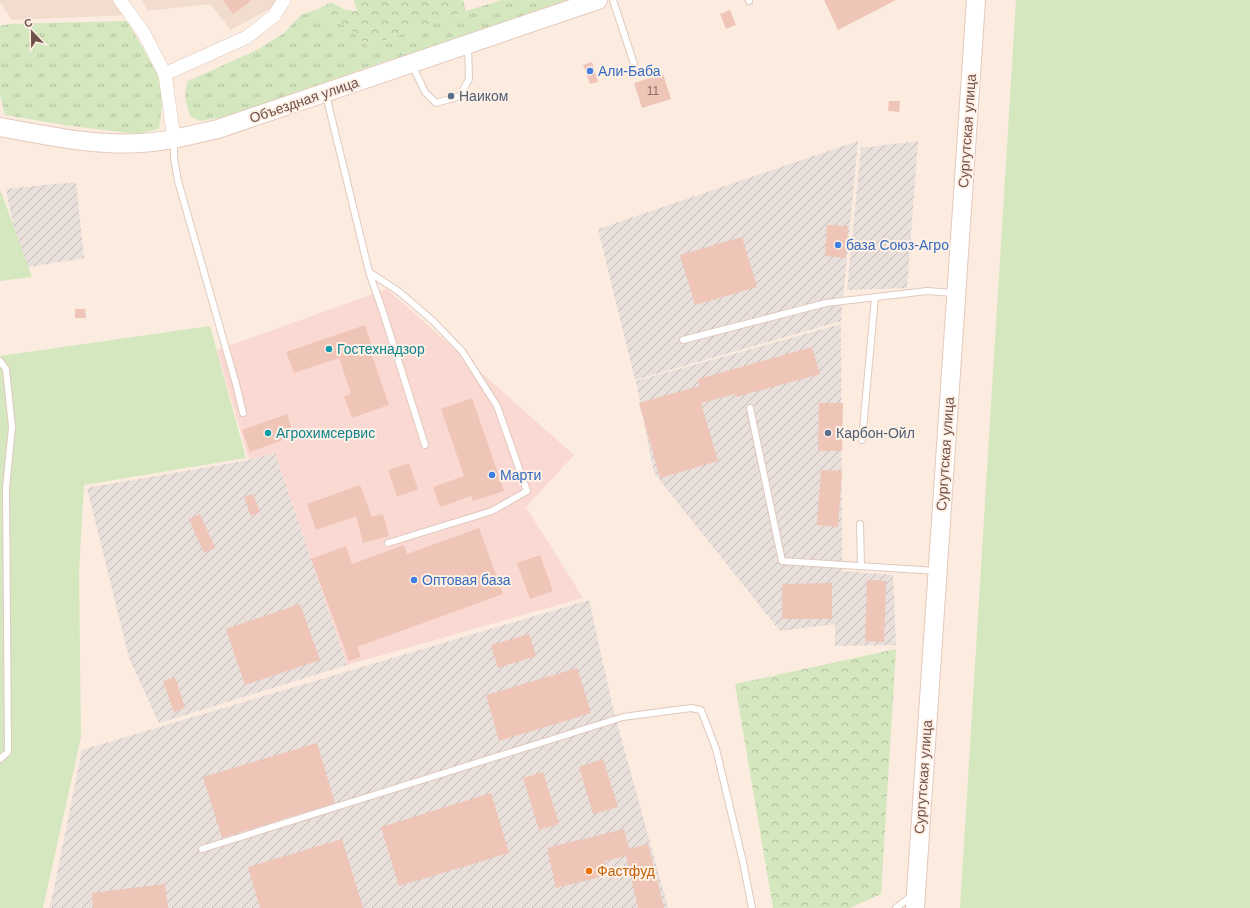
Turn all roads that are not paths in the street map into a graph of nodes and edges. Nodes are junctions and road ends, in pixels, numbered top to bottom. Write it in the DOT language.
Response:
graph roads {
  1 [pos="120,0"];
  2 [pos="598,0"];
  3 [pos="613,0"];
  4 [pos="976,0"];
  5 [pos="285,2"];
  6 [pos="468,44"];
  7 [pos="411,64"];
  8 [pos="634,64"];
  9 [pos="165,74"];
  10 [pos="326,93"];
  11 [pos="0,127"];
  12 [pos="174,139"];
  13 [pos="368,272"];
  14 [pos="956,293"];
  15 [pos="875,297"];
  16 [pos="683,340"];
  17 [pos="0,361"];
  18 [pos="750,408"];
  19 [pos="242,413"];
  20 [pos="862,440"];
  21 [pos="425,445"];
  22 [pos="860,524"];
  23 [pos="388,543"];
  24 [pos="861,566"];
  25 [pos="937,571"];
  26 [pos="0,759"];
  27 [pos="202,849"];
  28 [pos="915,900"];
  29 [pos="752,908"];
  30 [pos="896,908"];
  1 -- 9 [label="street"];
  2 -- 6 [label="street, Объездная улица"];
  3 -- 8 [label="lane"];
  4 -- 14 [label="street, Сургутская улица"];
  5 -- 9 [label="street"];
  6 -- 7 [label="street, Объездная улица"];
  6 -- 7 [label="lane"];
  7 -- 10 [label="street, Объездная улица"];
  9 -- 12 [label="street"];
  10 -- 12 [label="street, Объездная улица"];
  10 -- 13 [label="lane"];
  11 -- 12 [label="street, Объездная улица"];
  12 -- 19 [label="lane"];
  13 -- 21 [label="lane"];
  13 -- 23 [label="lane"];
  14 -- 15 [label="lane"];
  14 -- 25 [label="street, Сургутская улица"];
  15 -- 16 [label="lane"];
  15 -- 20 [label="lane"];
  17 -- 26 [label="lane"];
  18 -- 24 [label="lane"];
  22 -- 24 [label="lane"];
  24 -- 25 [label="lane"];
  25 -- 28 [label="street, Сургутская улица"];
  27 -- 29 [label="lane"];
  28 -- 30 [label="lane"];
}
